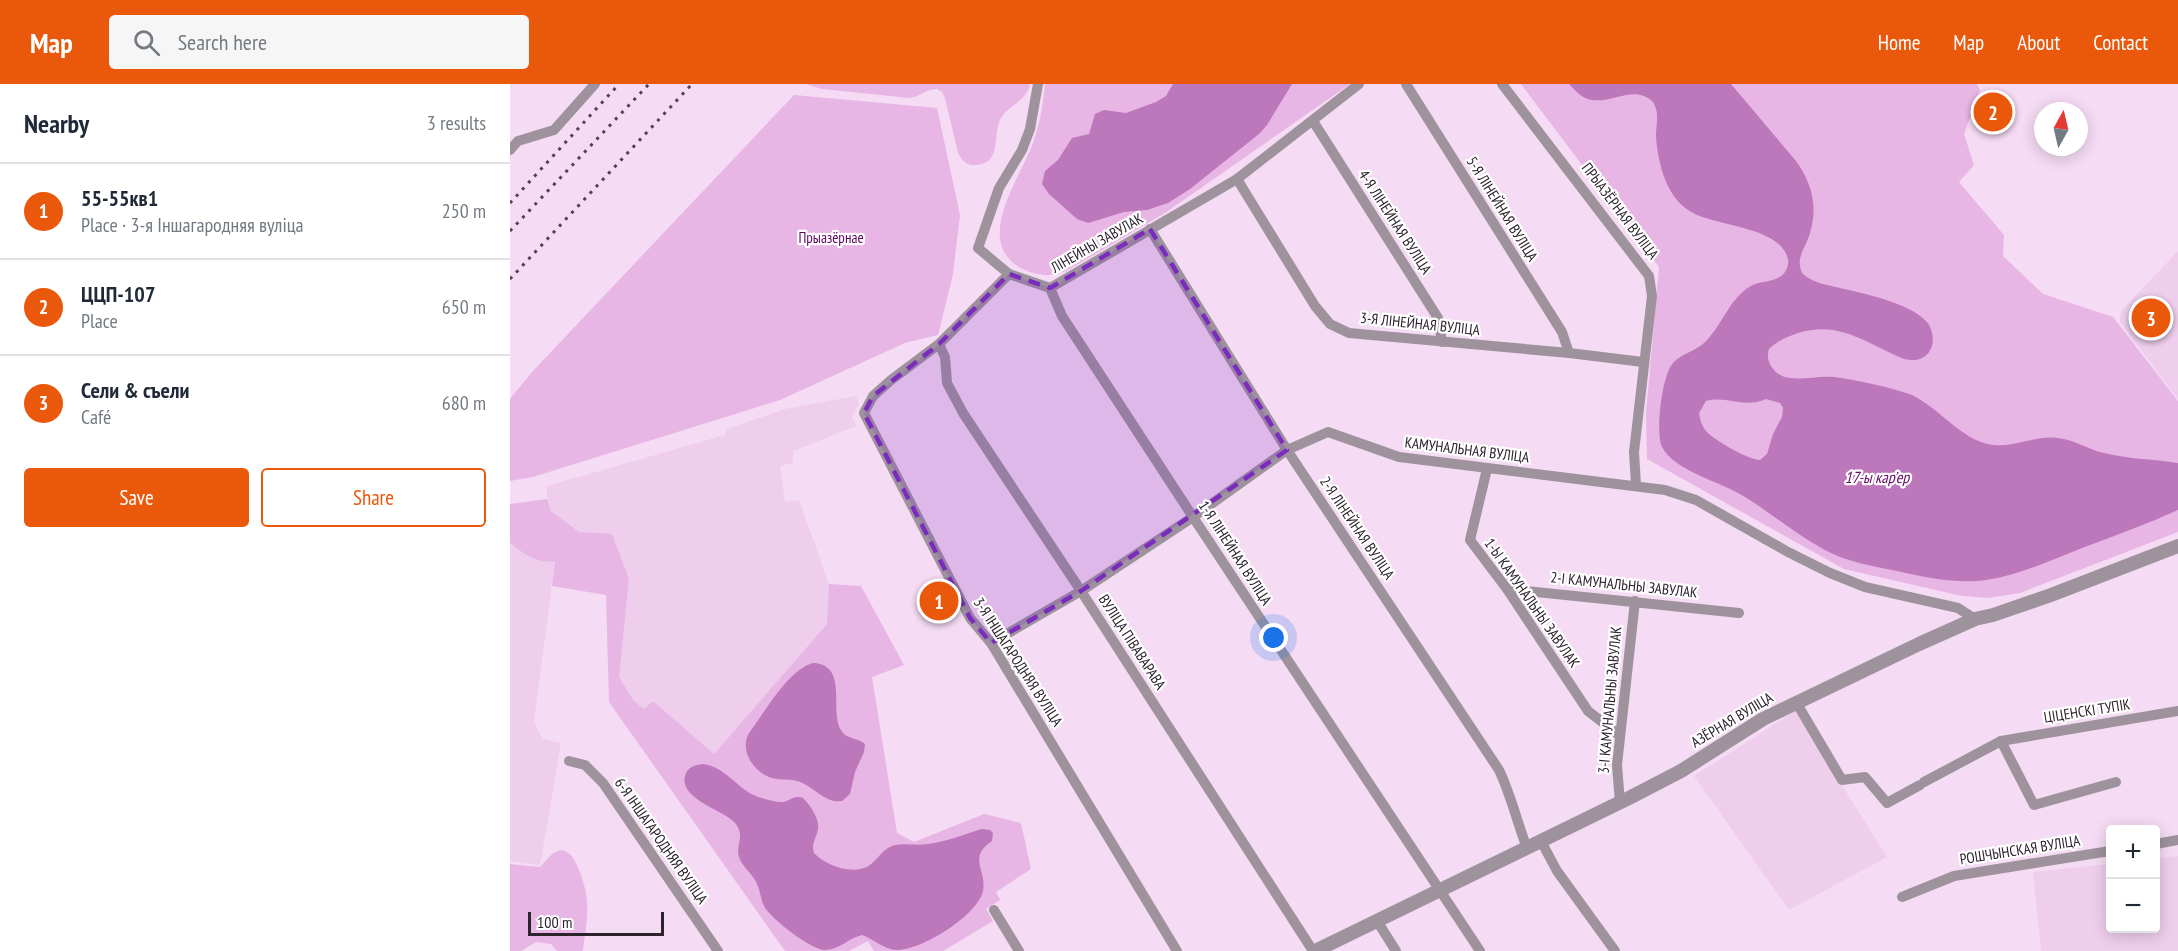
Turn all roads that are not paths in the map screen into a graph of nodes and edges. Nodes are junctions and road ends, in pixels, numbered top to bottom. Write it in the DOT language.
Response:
graph roads {
  1 [pos="595,84"];
  2 [pos="1038,84"];
  3 [pos="1359,84"];
  4 [pos="1406,84"];
  5 [pos="1502,84"];
  6 [pos="1313,121"];
  7 [pos="510,150"];
  8 [pos="1237,179"];
  9 [pos="1150,229"];
  10 [pos="1009,274"];
  11 [pos="1050,288"];
  12 [pos="1442,342"];
  13 [pos="939,344"];
  14 [pos="1569,353"];
  15 [pos="1643,362"];
  16 [pos="1287,450"];
  17 [pos="1487,469"];
  18 [pos="1636,485"];
  19 [pos="1193,517"];
  20 [pos="2178,546"];
  21 [pos="1507,589"];
  22 [pos="1081,591"];
  23 [pos="1635,601"];
  24 [pos="1738,613"];
  25 [pos="1975,619"];
  26 [pos="992,643"];
  27 [pos="1796,702"];
  28 [pos="2178,711"];
  29 [pos="1619,735"];
  30 [pos="2001,741"];
  31 [pos="569,761"];
  32 [pos="2116,782"];
  33 [pos="1620,802"];
  34 [pos="2178,840"];
  35 [pos="1541,841"];
  36 [pos="2160,843"];
  37 [pos="1527,848"];
  38 [pos="2106,852"];
  39 [pos="1440,890"];
  40 [pos="1902,897"];
  41 [pos="994,910"];
  42 [pos="1377,921"];
  43 [pos="718,951"];
  44 [pos="1019,951"];
  45 [pos="1177,951"];
  46 [pos="1314,951"];
  47 [pos="1396,951"];
  48 [pos="1480,951"];
  49 [pos="1615,951"];
  1 -- 7 [label="street"];
  2 -- 10 [label="street"];
  3 -- 6 [label="street, ЛІНЕЙНЫ ЗАВУЛАК"];
  4 -- 14 [label="street, 5-Я ЛІНЕЙНАЯ ВУЛІЦА"];
  5 -- 15 [label="street, ПРЫАЗЁРНАЯ ВУЛІЦА"];
  6 -- 8 [label="street, ЛІНЕЙНЫ ЗАВУЛАК"];
  6 -- 12 [label="street, 4-Я ЛІНЕЙНАЯ ВУЛІЦА"];
  8 -- 9 [label="street, ЛІНЕЙНЫ ЗАВУЛАК"];
  8 -- 12 [label="street, 3-Я ЛІНЕЙНАЯ ВУЛІЦА"];
  9 -- 11 [label="street, ЛІНЕЙНЫ ЗАВУЛАК"];
  9 -- 16 [label="street, 2-Я ЛІНЕЙНАЯ ВУЛІЦА"];
  10 -- 11 [label="street, ЛІНЕЙНЫ ЗАВУЛАК"];
  10 -- 13 [label="street"];
  11 -- 19 [label="street, 1-Я ЛІНЕЙНАЯ ВУЛІЦА"];
  12 -- 14 [label="street, 3-Я ЛІНЕЙНАЯ ВУЛІЦА"];
  13 -- 22 [label="street, ВУЛІЦА ПІВАВАРАВА"];
  13 -- 26 [label="street, 3-Я ІНШАГАРОДНЯЯ ВУЛІЦА"];
  14 -- 15 [label="street, 3-Я ЛІНЕЙНАЯ ВУЛІЦА"];
  15 -- 18 [label="street, ПРЫАЗЁРНАЯ ВУЛІЦА"];
  16 -- 17 [label="street, КАМУНАЛЬНАЯ ВУЛІЦА"];
  16 -- 19 [label="street, КАМУНАЛЬНАЯ ВУЛІЦА"];
  16 -- 37 [label="street, 2-Я ЛІНЕЙНАЯ ВУЛІЦА"];
  17 -- 18 [label="street, КАМУНАЛЬНАЯ ВУЛІЦА"];
  17 -- 21 [label="street, 1-Ы КАМУНАЛЬНЫ ЗАВУЛАК"];
  18 -- 25 [label="street, КАМУНАЛЬНАЯ ВУЛІЦА"];
  19 -- 22 [label="street, КАМУНАЛЬНАЯ ВУЛІЦА"];
  19 -- 39 [label="street, 1-Я ЛІНЕЙНАЯ ВУЛІЦА"];
  20 -- 25 [label="street, АЗЁРНАЯ ВУЛІЦА"];
  21 -- 23 [label="street, 2-І КАМУНАЛЬНЫ ЗАВУЛАК"];
  21 -- 29 [label="street, 1-Ы КАМУНАЛЬНЫ ЗАВУЛАК"];
  22 -- 26 [label="street, КАМУНАЛЬНАЯ ВУЛІЦА"];
  22 -- 46 [label="street, ВУЛІЦА ПІВАВАРАВА"];
  23 -- 24 [label="street, 2-І КАМУНАЛЬНЫ ЗАВУЛАК"];
  23 -- 29 [label="street, 3-І КАМУНАЛЬНЫ ЗАВУЛАК"];
  25 -- 27 [label="street, АЗЁРНАЯ ВУЛІЦА"];
  26 -- 45 [label="street, 3-Я ІНШАГАРОДНЯЯ ВУЛІЦА"];
  27 -- 30 [label="street, ЦІЦЕНСКІ ТУПІК"];
  27 -- 33 [label="street, АЗЁРНАЯ ВУЛІЦА"];
  28 -- 30 [label="street, ЦІЦЕНСКІ ТУПІК"];
  29 -- 33 [label="street, 3-І КАМУНАЛЬНЫ ЗАВУЛАК"];
  30 -- 32 [label="street"];
  31 -- 43 [label="street, 6-Я ІНШАГАРОДНЯЯ ВУЛІЦА"];
  33 -- 35 [label="street, АЗЁРНАЯ ВУЛІЦА"];
  34 -- 36 [label="street"];
  35 -- 37 [label="street, АЗЁРНАЯ ВУЛІЦА"];
  35 -- 49 [label="street"];
  37 -- 39 [label="street, АЗЁРНАЯ ВУЛІЦА"];
  38 -- 40 [label="street, РОШЧЫНСКАЯ ВУЛІЦА"];
  39 -- 42 [label="street, АЗЁРНАЯ ВУЛІЦА"];
  39 -- 48 [label="street, 1-Я ЛІНЕЙНАЯ ВУЛІЦА"];
  41 -- 44 [label="street"];
  42 -- 46 [label="street, АЗЁРНАЯ ВУЛІЦА"];
  42 -- 47 [label="street"];
}
